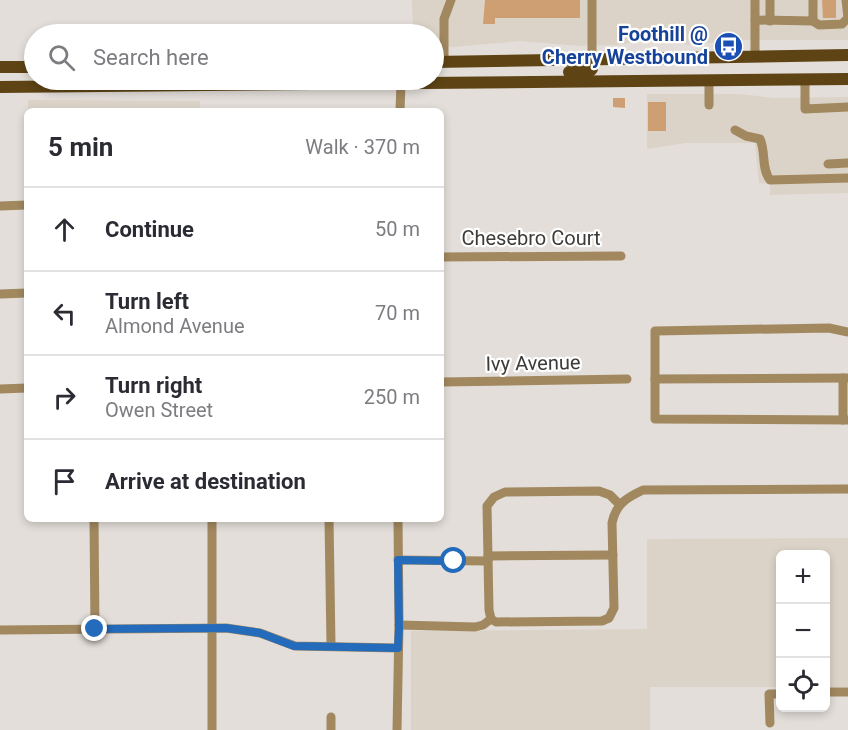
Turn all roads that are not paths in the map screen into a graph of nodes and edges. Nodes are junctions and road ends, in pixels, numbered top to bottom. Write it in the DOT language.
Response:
graph roads {
  1 [pos="451,0"];
  2 [pos="592,0"];
  3 [pos="755,0"];
  4 [pos="770,0"];
  5 [pos="813,0"];
  6 [pos="846,0"];
  7 [pos="755,20"];
  8 [pos="770,21"];
  9 [pos="813,21"];
  10 [pos="443,24"];
  11 [pos="848,56"];
  12 [pos="755,57"];
  13 [pos="592,60"];
  14 [pos="444,62"];
  15 [pos="24,67"];
  16 [pos="0,68"];
  17 [pos="805,79"];
  18 [pos="848,79"];
  19 [pos="709,80"];
  20 [pos="503,81"];
  21 [pos="444,82"];
  22 [pos="0,87"];
  23 [pos="24,87"];
  24 [pos="401,90"];
  25 [pos="709,105"];
  26 [pos="848,107"];
  27 [pos="400,108"];
  28 [pos="735,130"];
  29 [pos="828,164"];
  30 [pos="848,164"];
  31 [pos="848,178"];
  32 [pos="24,205"];
  33 [pos="0,206"];
  34 [pos="621,256"];
  35 [pos="444,257"];
  36 [pos="24,293"];
  37 [pos="0,294"];
  38 [pos="848,332"];
  39 [pos="845,378"];
  40 [pos="627,379"];
  41 [pos="655,379"];
  42 [pos="444,382"];
  43 [pos="24,388"];
  44 [pos="0,389"];
  45 [pos="845,420"];
  46 [pos="848,489"];
  47 [pos="619,504"];
  48 [pos="94,522"];
  49 [pos="212,522"];
  50 [pos="329,522"];
  51 [pos="398,522"];
  52 [pos="613,555"];
  53 [pos="488,559"];
  54 [pos="398,560"];
  55 [pos="491,619"];
  56 [pos="399,625"];
  57 [pos="213,628"];
  58 [pos="95,629"];
  59 [pos="0,630"];
  60 [pos="331,646"];
  61 [pos="398,648"];
  62 [pos="830,692"];
  63 [pos="848,692"];
  64 [pos="776,694"];
  65 [pos="331,717"];
  66 [pos="770,723"];
  67 [pos="212,730"];
  68 [pos="331,730"];
  69 [pos="397,730"];
  1 -- 10 [label="street"];
  2 -- 13 [label="street"];
  3 -- 7 [label="street"];
  4 -- 8 [label="street"];
  5 -- 9 [label="street"];
  6 -- 9 [label="street"];
  7 -- 8 [label="street"];
  7 -- 12 [label="street"];
  8 -- 9 [label="street"];
  11 -- 12 [label="main road"];
  12 -- 13 [label="main road"];
  13 -- 14 [label="main road"];
  13 -- 20 [label="main road"];
  15 -- 16 [label="main road"];
  17 -- 18 [label="main road"];
  17 -- 19 [label="main road"];
  17 -- 26 [label="street"];
  19 -- 20 [label="main road"];
  19 -- 25 [label="street"];
  20 -- 21 [label="main road"];
  22 -- 23 [label="main road"];
  24 -- 27 [label="street"];
  28 -- 31 [label="street"];
  29 -- 30 [label="street"];
  32 -- 33 [label="street"];
  34 -- 35 [label="street, Chesebro Court"];
  36 -- 37 [label="street"];
  38 -- 41 [label="street"];
  39 -- 41 [label="street"];
  39 -- 45 [label="street"];
  40 -- 42 [label="street, Ivy Avenue"];
  41 -- 45 [label="street"];
  43 -- 44 [label="street"];
  46 -- 47 [label="street"];
  47 -- 52 [label="street"];
  47 -- 53 [label="street"];
  48 -- 58 [label="street"];
  49 -- 57 [label="street"];
  50 -- 60 [label="street"];
  51 -- 54 [label="street"];
  52 -- 53 [label="street"];
  52 -- 55 [label="street"];
  53 -- 54 [label="street"];
  53 -- 55 [label="street"];
  54 -- 56 [label="street"];
  55 -- 56 [label="street"];
  56 -- 61 [label="street"];
  57 -- 58 [label="street"];
  57 -- 60 [label="street"];
  57 -- 67 [label="street"];
  58 -- 59 [label="street"];
  60 -- 61 [label="street"];
  61 -- 69 [label="street"];
  62 -- 63 [label="street"];
  64 -- 66 [label="street"];
  65 -- 68 [label="street"];
}
